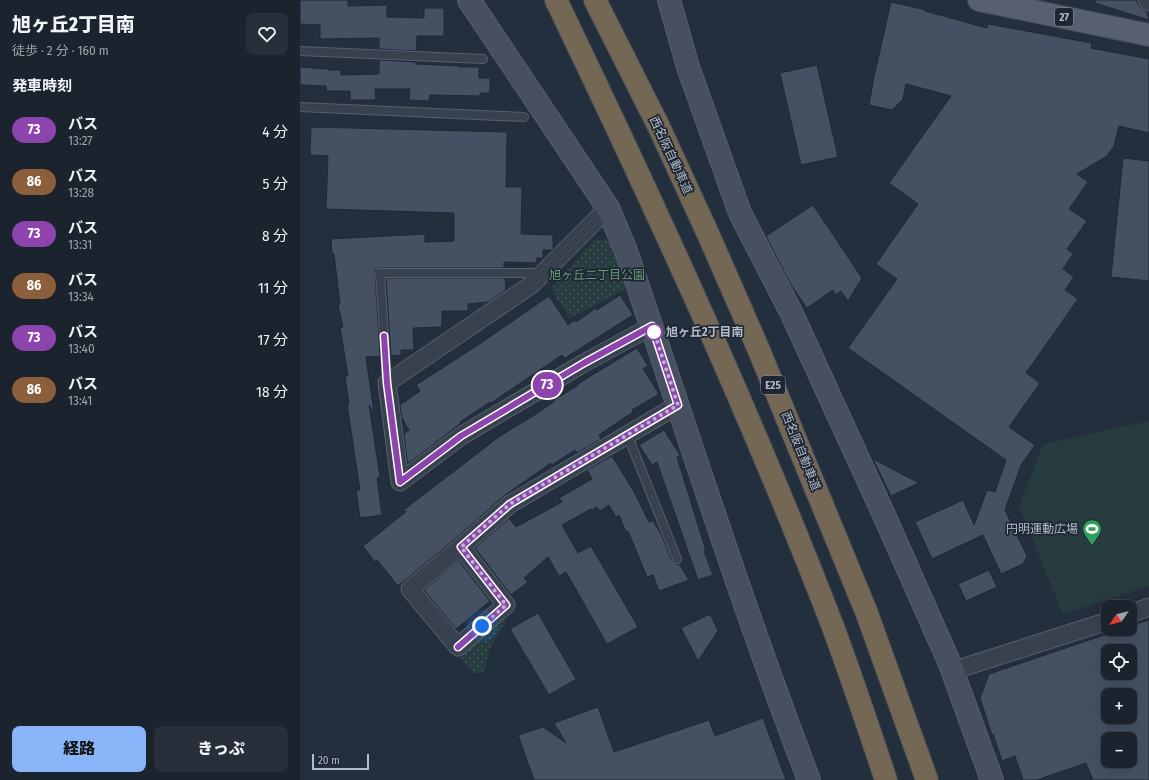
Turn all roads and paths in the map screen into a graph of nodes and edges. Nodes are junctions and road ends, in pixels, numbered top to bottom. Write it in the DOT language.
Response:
graph roads {
  1 [pos="469,0"];
  2 [pos="556,0"];
  3 [pos="595,0"];
  4 [pos="669,0"];
  5 [pos="979,0"];
  6 [pos="1149,35"];
  7 [pos="300,51"];
  8 [pos="483,59"];
  9 [pos="300,107"];
  10 [pos="524,117"];
  11 [pos="608,208"];
  12 [pos="543,273"];
  13 [pos="652,326"];
  14 [pos="387,383"];
  15 [pos="678,405"];
  16 [pos="627,434"];
  17 [pos="461,547"];
  18 [pos="677,559"];
  19 [pos="1149,607"];
  20 [pos="1137,611"];
  21 [pos="1101,623"];
  22 [pos="952,671"];
  23 [pos="809,780"];
  24 [pos="886,780"];
  25 [pos="927,780"];
  26 [pos="992,780"];
  1 -- 11 [label="street"];
  2 -- 24 [label="highway"];
  3 -- 25 [label="highway, 西名阪自動車道 / E25"];
  4 -- 22 [label="street"];
  5 -- 6 [label="main road, 27"];
  7 -- 8 [label="lane"];
  9 -- 10 [label="lane"];
  11 -- 12 [label="street"];
  11 -- 13 [label="street"];
  12 -- 14 [label="street"];
  12 -- 14 [label="lane"];
  13 -- 14 [label="street"];
  13 -- 15 [label="street"];
  15 -- 16 [label="street"];
  15 -- 23 [label="street"];
  16 -- 17 [label="street"];
  16 -- 18 [label="lane"];
  17 -- 17 [label="street"];
  19 -- 20 [label="street"];
  21 -- 22 [label="street"];
  22 -- 26 [label="street"];
}
